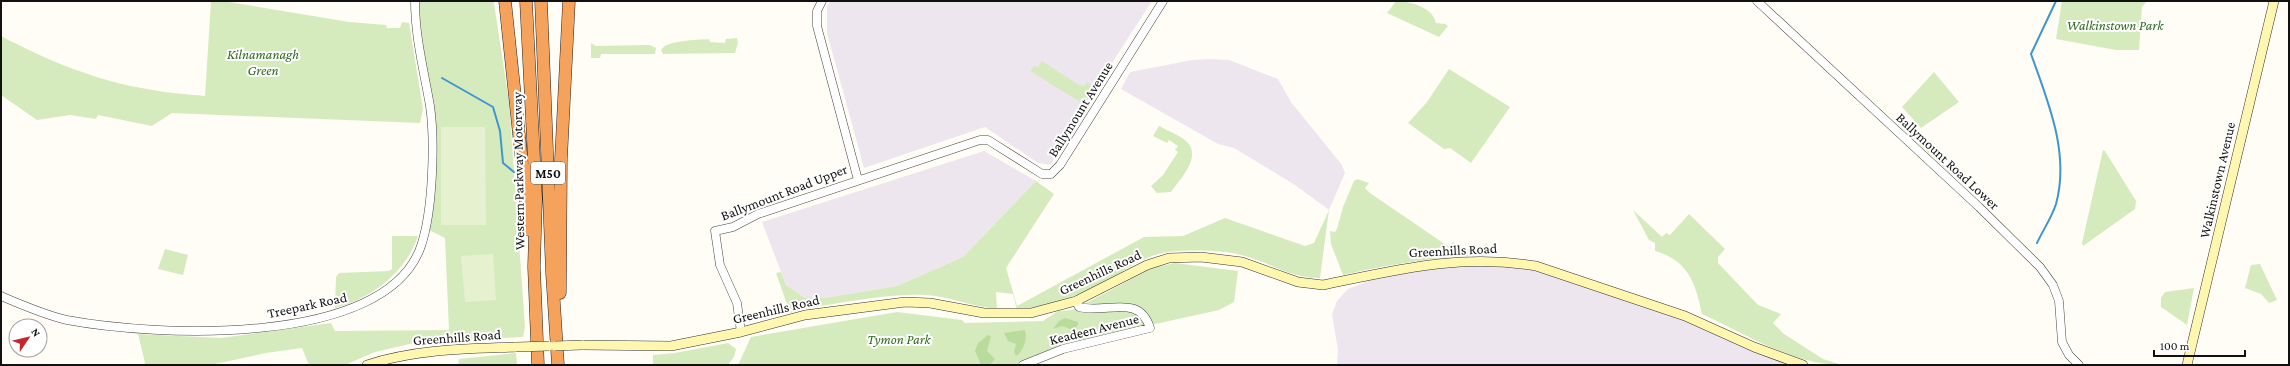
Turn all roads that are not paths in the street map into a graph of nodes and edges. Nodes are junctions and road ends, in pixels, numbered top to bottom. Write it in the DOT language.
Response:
graph roads {
  1 [pos="415,1"];
  2 [pos="505,1"];
  3 [pos="526,1"];
  4 [pos="541,1"];
  5 [pos="569,1"];
  6 [pos="822,1"];
  7 [pos="1163,1"];
  8 [pos="1756,1"];
  9 [pos="2274,1"];
  10 [pos="858,180"];
  11 [pos="534,267"];
  12 [pos="1,296"];
  13 [pos="1076,301"];
  14 [pos="742,332"];
  15 [pos="558,360"];
  16 [pos="367,365"];
  17 [pos="538,365"];
  18 [pos="1023,365"];
  19 [pos="1803,365"];
  20 [pos="2079,365"];
  21 [pos="2187,365"];
  1 -- 12 [label="street, Treepark Road"];
  2 -- 11 [label="highway, M50"];
  3 -- 11 [label="highway, Western Parkway Motorway / M50"];
  4 -- 15 [label="highway, Western Parkway Motorway / M50"];
  5 -- 15 [label="highway, M50"];
  6 -- 10 [label="street, Ballymount Road Upper"];
  7 -- 10 [label="street, Ballymount Avenue"];
  8 -- 20 [label="street, Ballymount Road Lower"];
  9 -- 21 [label="main road, Walkinstown Avenue"];
  10 -- 14 [label="street, Ballymount Road Upper"];
  11 -- 17 [label="highway, Western Parkway Motorway / M50"];
  13 -- 14 [label="main road, Greenhills Road"];
  13 -- 18 [label="street, Keadeen Avenue"];
  13 -- 19 [label="main road, Greenhills Road"];
  14 -- 16 [label="main road, Greenhills Road, bridge"];
}
